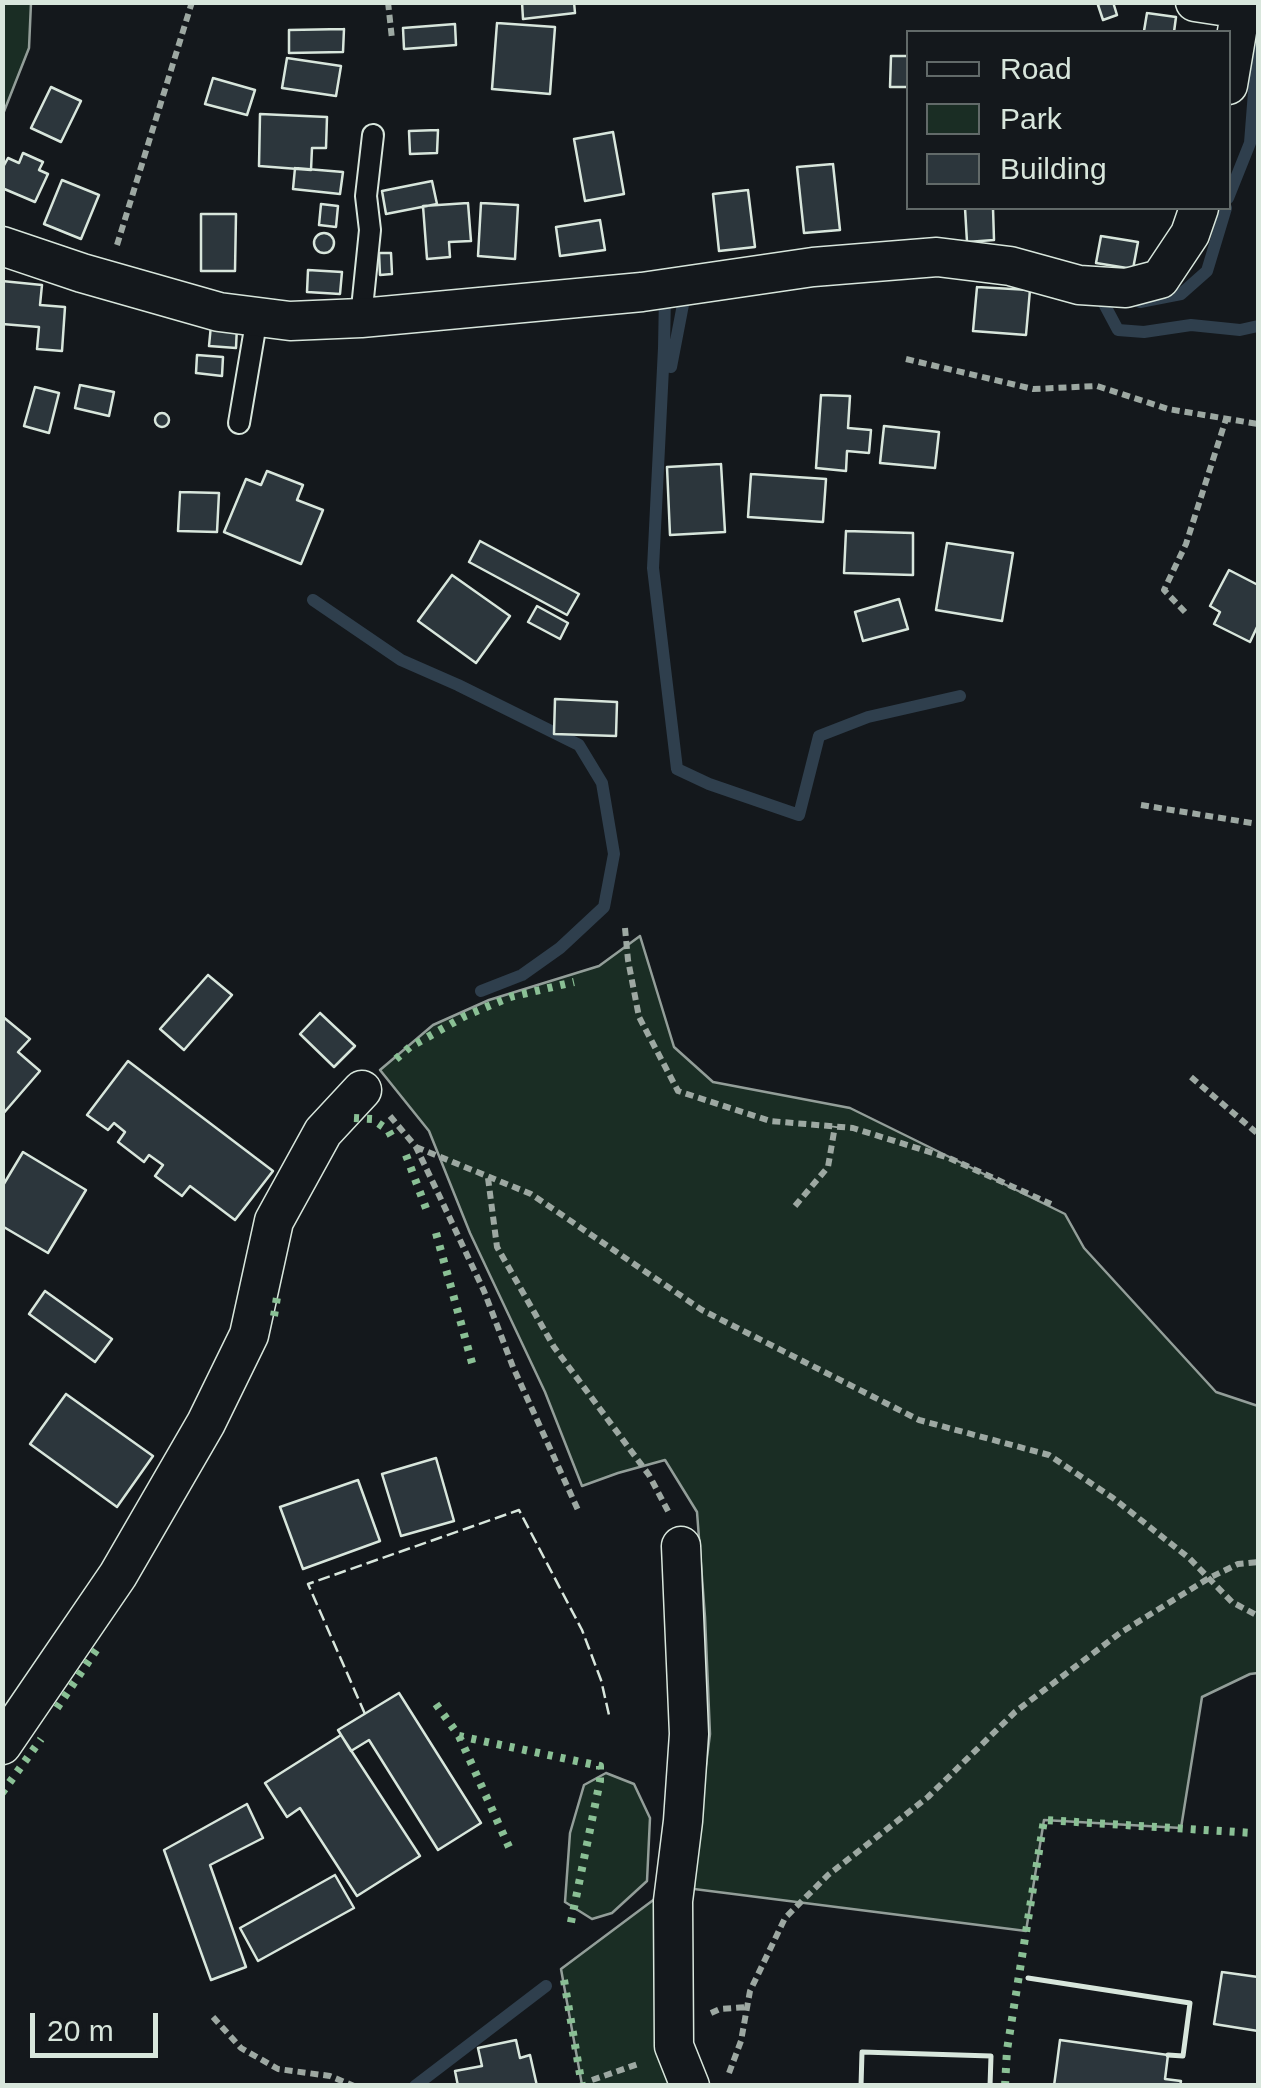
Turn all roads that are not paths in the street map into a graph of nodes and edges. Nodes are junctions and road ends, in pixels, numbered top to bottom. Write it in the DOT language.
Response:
graph roads {
  1 [pos="1194,2"];
  2 [pos="1241,6"];
  3 [pos="1231,66"];
  4 [pos="373,135"];
  5 [pos="1198,210"];
  6 [pos="2,246"];
  7 [pos="257,316"];
  8 [pos="361,318"];
  9 [pos="239,423"];
  10 [pos="362,1090"];
  11 [pos="680,1546"];
  12 [pos="2,1745"];
  13 [pos="707,2085"];
  1 -- 2 [label="street"];
  2 -- 3 [label="street"];
  4 -- 8 [label="lane"];
  5 -- 8 [label="street"];
  6 -- 7 [label="street"];
  7 -- 8 [label="street"];
  7 -- 9 [label="lane"];
  10 -- 12 [label="street"];
  11 -- 13 [label="street"];
}
